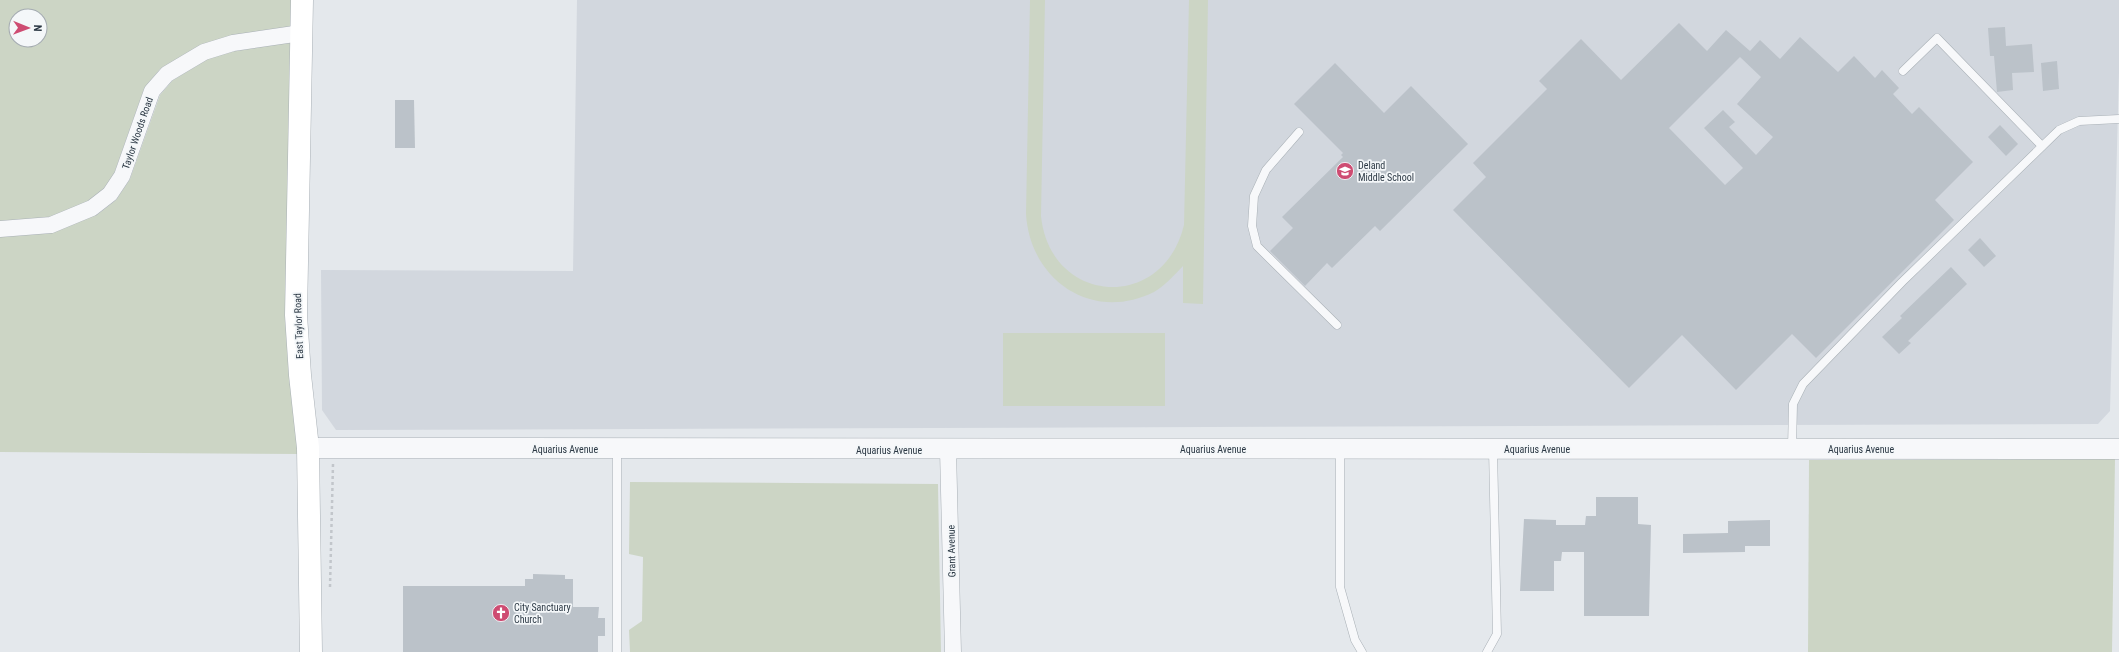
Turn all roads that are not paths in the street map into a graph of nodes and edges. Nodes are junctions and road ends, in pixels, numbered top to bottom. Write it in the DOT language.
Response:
graph roads {
  1 [pos="302,0"];
  2 [pos="301,33"];
  3 [pos="1903,71"];
  4 [pos="2119,119"];
  5 [pos="1299,132"];
  6 [pos="2042,146"];
  7 [pos="0,229"];
  8 [pos="1337,325"];
  9 [pos="308,448"];
  10 [pos="1340,449"];
  11 [pos="1493,449"];
  12 [pos="1792,449"];
  13 [pos="2119,449"];
  14 [pos="617,450"];
  15 [pos="948,450"];
  16 [pos="311,652"];
  17 [pos="617,652"];
  18 [pos="953,652"];
  19 [pos="1362,652"];
  20 [pos="1487,652"];
  1 -- 2 [label="main road, East Taylor Road"];
  2 -- 7 [label="street, Taylor Woods Road"];
  2 -- 9 [label="main road, East Taylor Road"];
  3 -- 6 [label="lane"];
  4 -- 6 [label="lane"];
  5 -- 8 [label="lane"];
  6 -- 12 [label="lane"];
  9 -- 14 [label="street, Aquarius Avenue"];
  9 -- 16 [label="main road, East Taylor Road"];
  10 -- 11 [label="street, Aquarius Avenue"];
  10 -- 15 [label="street, Aquarius Avenue"];
  10 -- 19 [label="lane"];
  11 -- 12 [label="street, Aquarius Avenue"];
  11 -- 20 [label="lane"];
  12 -- 13 [label="street, Aquarius Avenue"];
  14 -- 15 [label="street, Aquarius Avenue"];
  14 -- 17 [label="lane"];
  15 -- 18 [label="street, Grant Avenue"];
}
